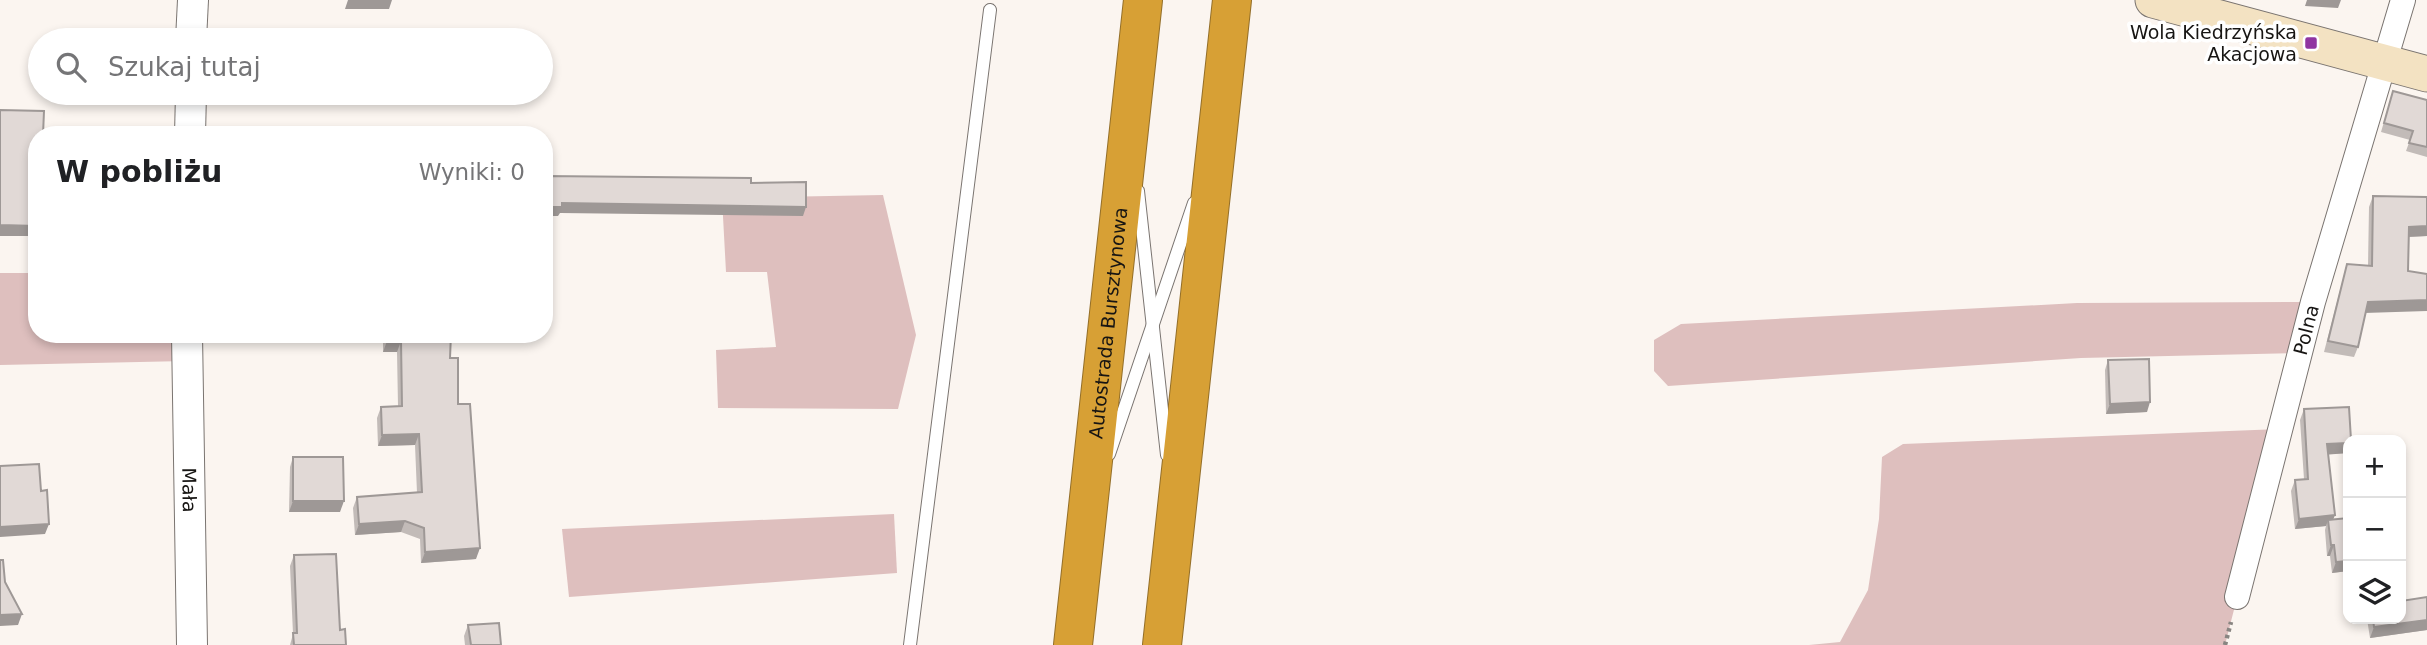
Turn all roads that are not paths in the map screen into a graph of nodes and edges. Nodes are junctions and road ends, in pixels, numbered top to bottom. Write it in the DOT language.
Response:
graph roads {
  1 [pos="192,0"];
  2 [pos="1143,0"];
  3 [pos="1231,0"];
  4 [pos="2153,0"];
  5 [pos="2403,0"];
  6 [pos="990,10"];
  7 [pos="191,28"];
  8 [pos="2383,62"];
  9 [pos="2427,74"];
  10 [pos="191,105"];
  11 [pos="1131,121"];
  12 [pos="190,126"];
  13 [pos="1218,131"];
  14 [pos="1153,326"];
  15 [pos="187,343"];
  16 [pos="1087,521"];
  17 [pos="1174,528"];
  18 [pos="2237,597"];
  19 [pos="192,645"];
  20 [pos="910,645"];
  21 [pos="1073,645"];
  22 [pos="1161,645"];
  1 -- 7 [label="street"];
  2 -- 11 [label="highway, Autostrada Bursztynowa"];
  3 -- 13 [label="highway"];
  4 -- 8 [label="main road"];
  5 -- 8 [label="street, Polna"];
  6 -- 20 [label="lane"];
  8 -- 9 [label="main road"];
  8 -- 18 [label="street, Polna"];
  10 -- 12 [label="street"];
  11 -- 14 [label="lane"];
  11 -- 16 [label="highway, Autostrada Bursztynowa"];
  13 -- 14 [label="lane"];
  13 -- 17 [label="highway"];
  14 -- 16 [label="lane"];
  14 -- 17 [label="lane"];
  15 -- 19 [label="street, Mała"];
  16 -- 21 [label="highway, Autostrada Bursztynowa"];
  17 -- 22 [label="highway"];
}
